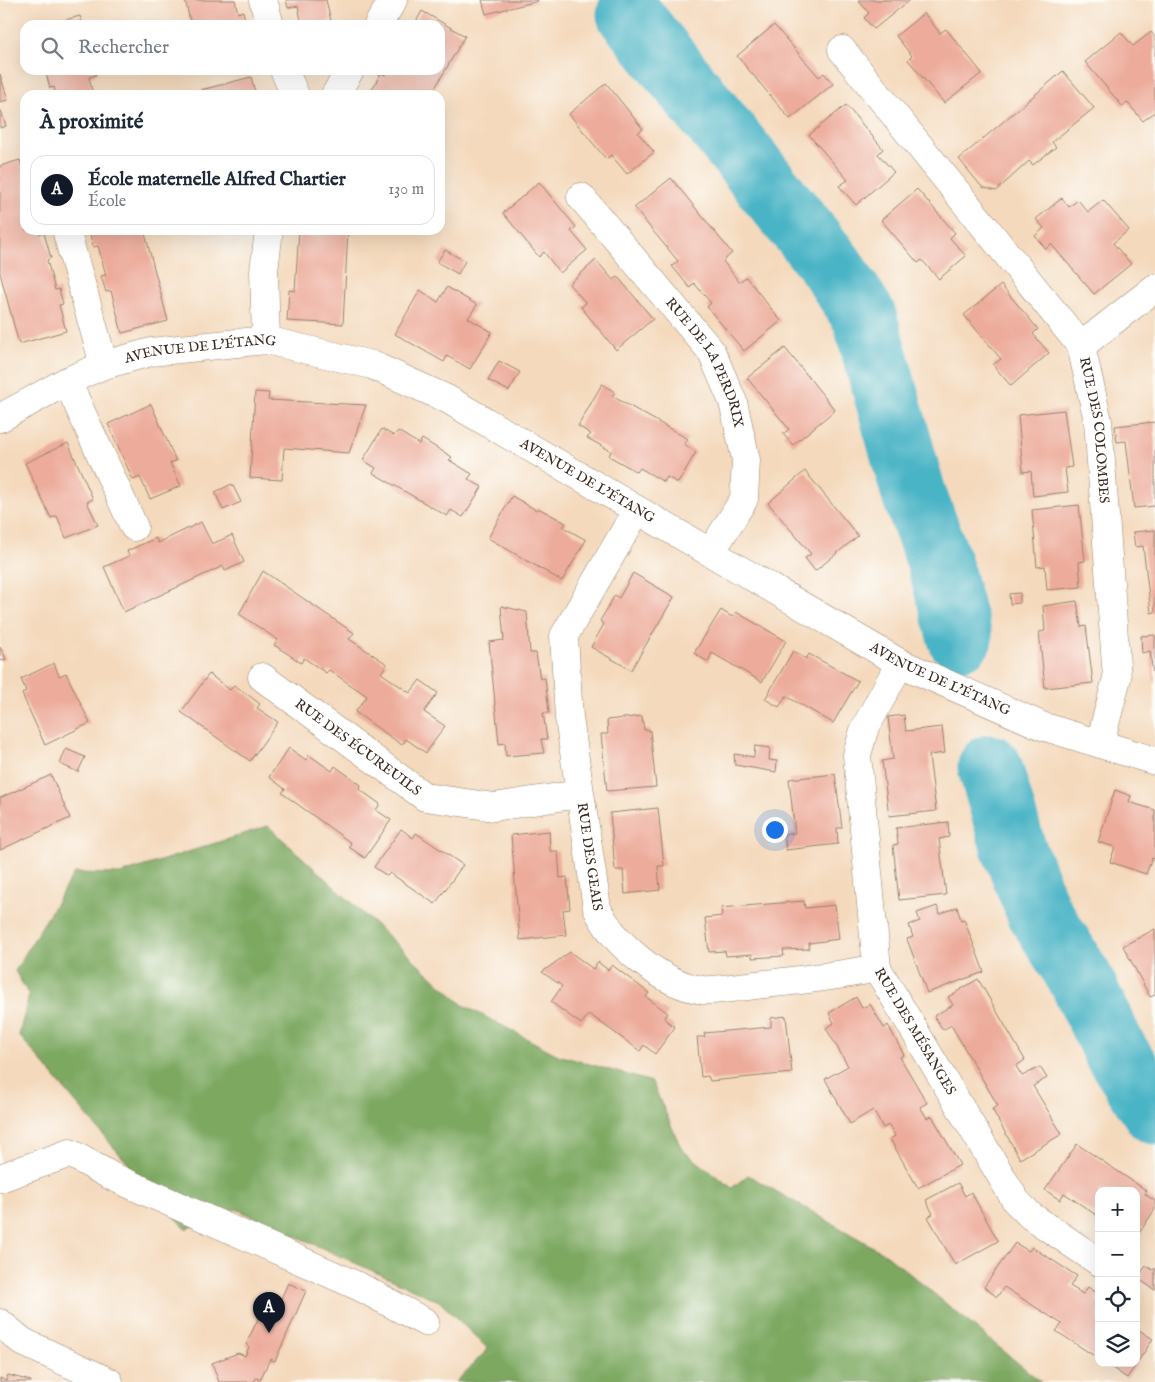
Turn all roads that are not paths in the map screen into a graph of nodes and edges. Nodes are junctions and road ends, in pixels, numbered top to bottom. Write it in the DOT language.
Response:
graph roads {
  1 [pos="263,0"];
  2 [pos="393,0"];
  3 [pos="269,20"];
  4 [pos="381,20"];
  5 [pos="842,50"];
  6 [pos="286,75"];
  7 [pos="347,75"];
  8 [pos="293,90"];
  9 [pos="338,90"];
  10 [pos="581,197"];
  11 [pos="67,235"];
  12 [pos="268,235"];
  13 [pos="1155,288"];
  14 [pos="266,340"];
  15 [pos="1081,346"];
  16 [pos="104,365"];
  17 [pos="67,381"];
  18 [pos="0,418"];
  19 [pos="637,510"];
  20 [pos="134,527"];
  21 [pos="711,552"];
  22 [pos="900,663"];
  23 [pos="262,677"];
  24 [pos="1100,743"];
  25 [pos="1155,761"];
  26 [pos="579,794"];
  27 [pos="877,968"];
  28 [pos="0,1178"];
  29 [pos="1095,1259"];
  30 [pos="425,1322"];
  31 [pos="0,1323"];
  32 [pos="99,1380"];
  1 -- 3 [label="street"];
  2 -- 4 [label="street"];
  5 -- 15 [label="street, RUE DES COLOMBES"];
  6 -- 8 [label="street"];
  7 -- 9 [label="street"];
  10 -- 21 [label="street, RUE DE LA PERDRIX"];
  11 -- 16 [label="street"];
  12 -- 14 [label="street"];
  13 -- 15 [label="street"];
  14 -- 16 [label="street, AVENUE DE L'ÉTANG"];
  14 -- 19 [label="street, AVENUE DE L'ÉTANG"];
  15 -- 24 [label="street, RUE DES COLOMBES"];
  16 -- 17 [label="street, AVENUE DE L'ÉTANG"];
  17 -- 18 [label="street, AVENUE DE L'ÉTANG"];
  17 -- 20 [label="street"];
  19 -- 21 [label="street, AVENUE DE L'ÉTANG"];
  19 -- 26 [label="street, RUE DES GEAIS"];
  21 -- 22 [label="street, AVENUE DE L'ÉTANG"];
  22 -- 24 [label="street, AVENUE DE L'ÉTANG"];
  22 -- 27 [label="street, RUE DES MÉSANGES"];
  23 -- 26 [label="street, RUE DES ÉCUREUILS"];
  24 -- 25 [label="street, AVENUE DE L'ÉTANG"];
  26 -- 27 [label="street, RUE DES GEAIS"];
  27 -- 29 [label="street, RUE DES MÉSANGES"];
  28 -- 30 [label="street"];
  31 -- 32 [label="street"];
}
